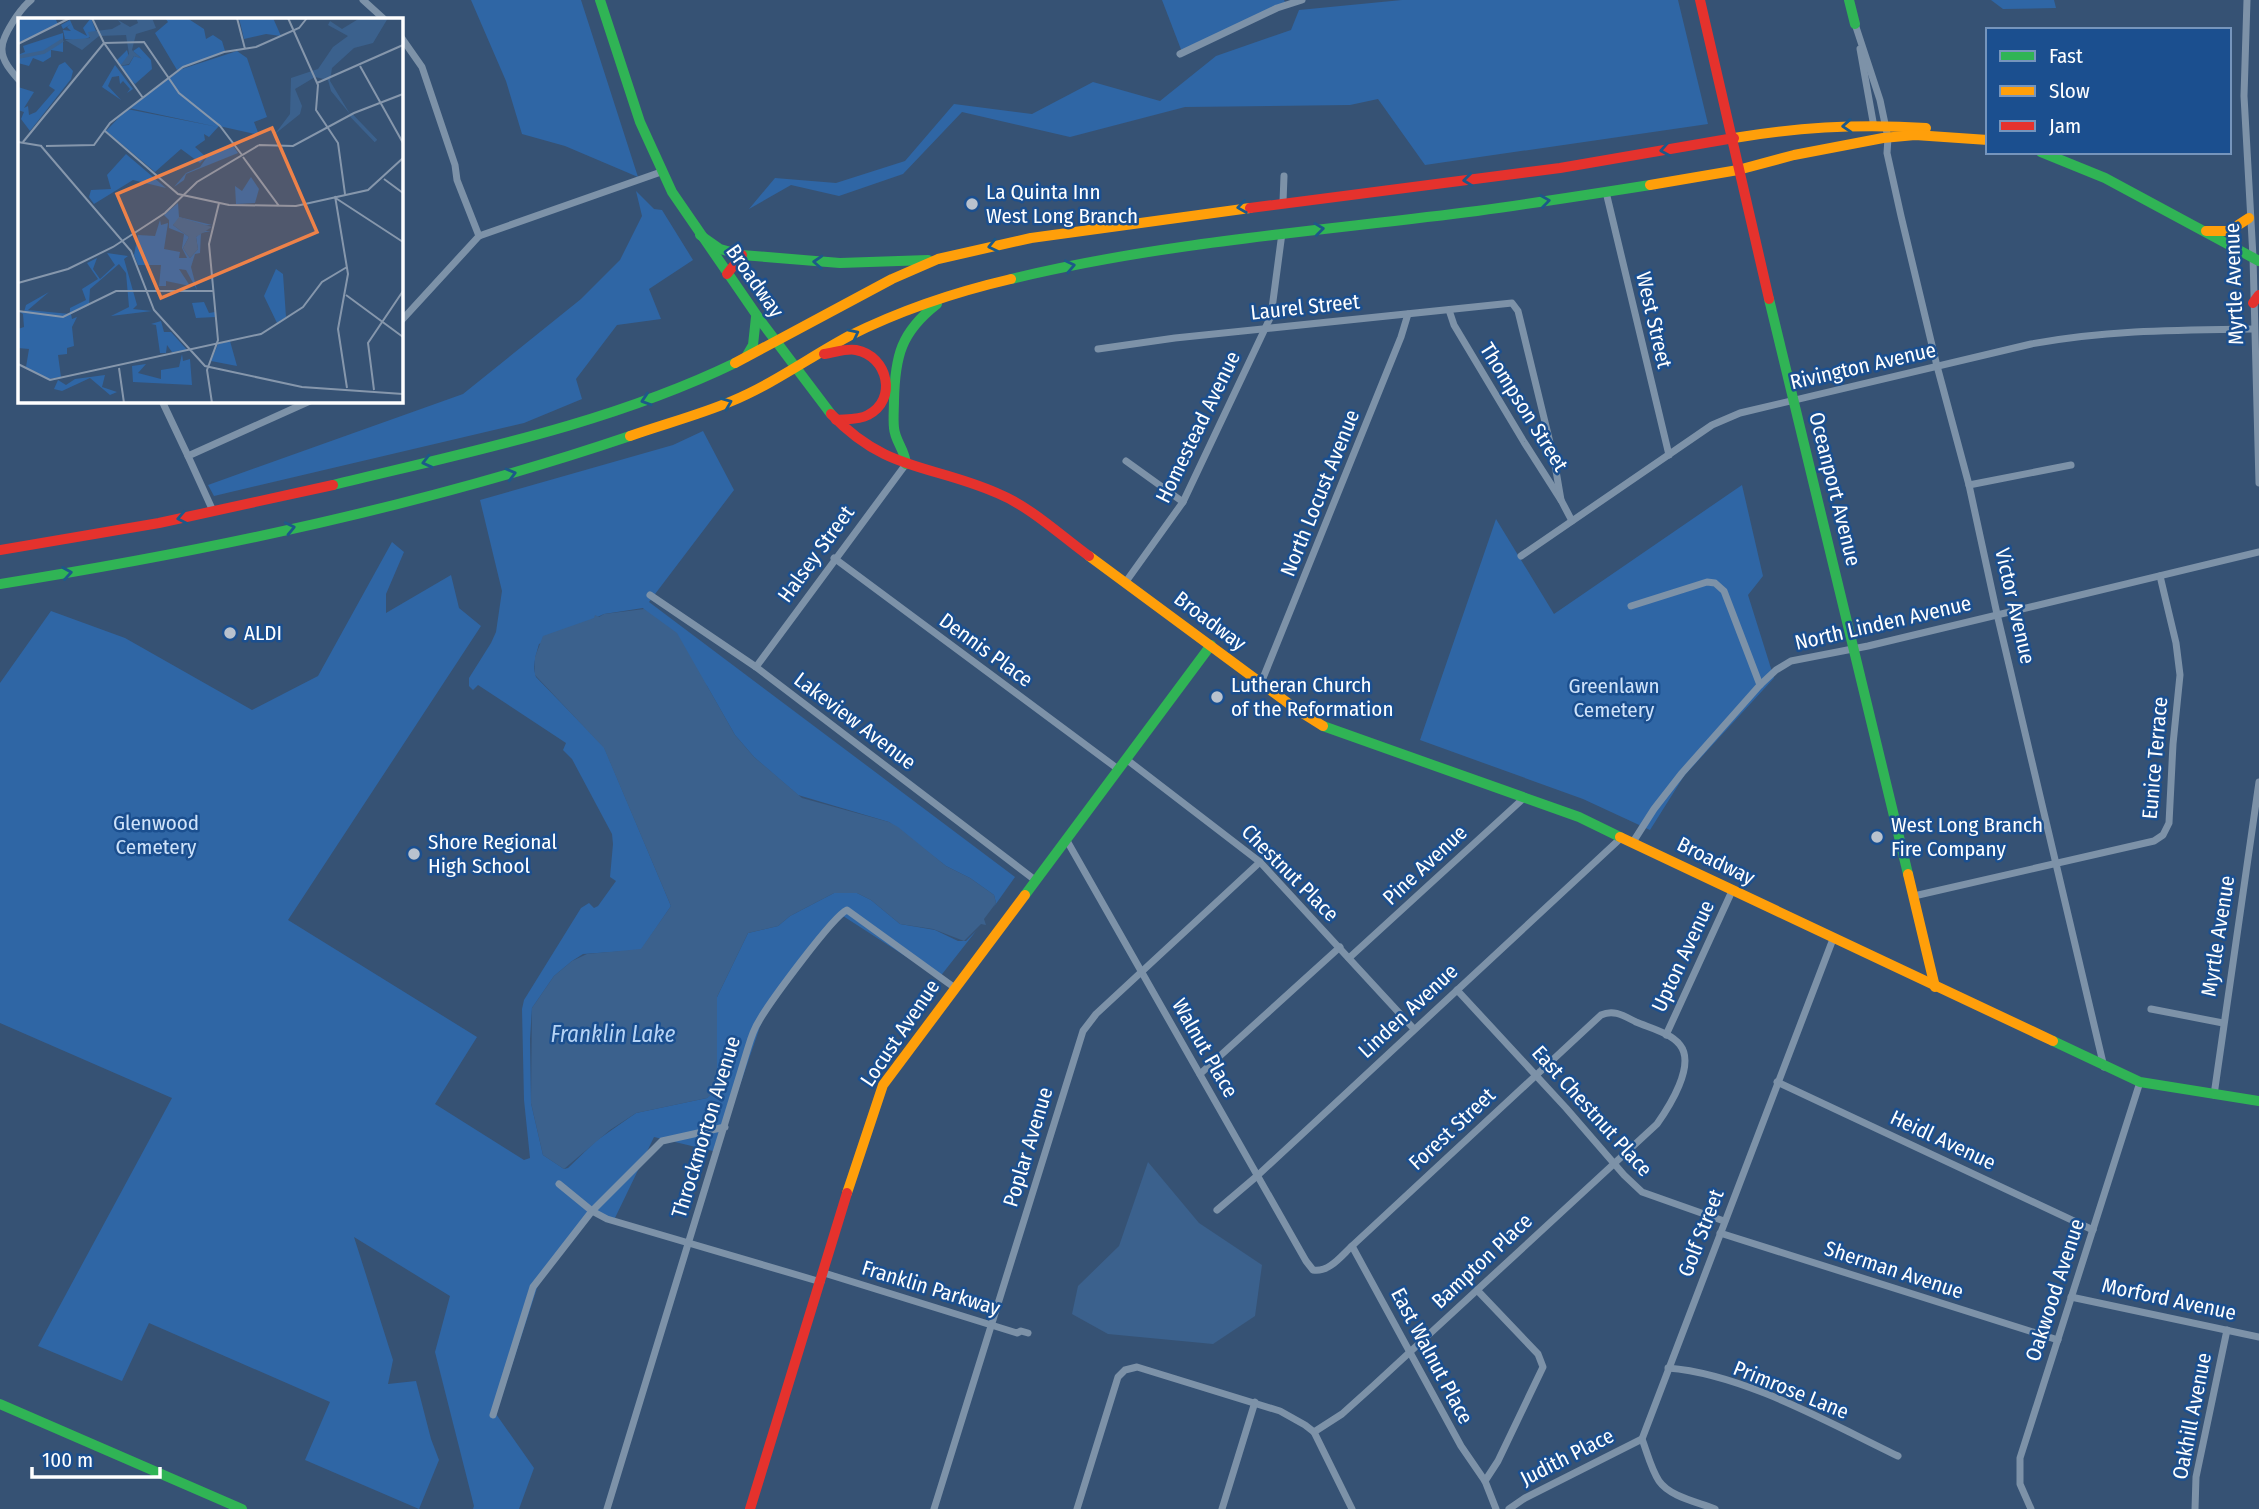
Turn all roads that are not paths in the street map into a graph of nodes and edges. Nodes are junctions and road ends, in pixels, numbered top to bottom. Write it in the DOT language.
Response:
graph roads {
  1 [pos="31,0"];
  2 [pos="362,0"];
  3 [pos="600,0"];
  4 [pos="1303,0"];
  5 [pos="1700,0"];
  6 [pos="1849,0"];
  7 [pos="2247,0"];
  8 [pos="383,18"];
  9 [pos="1855,24"];
  10 [pos="402,38"];
  11 [pos="1180,54"];
  12 [pos="18,79"];
  13 [pos="1874,124"];
  14 [pos="1885,124"];
  15 [pos="1732,138"];
  16 [pos="1888,138"];
  17 [pos="1877,139"];
  18 [pos="1986,140"];
  19 [pos="1986,140"];
  20 [pos="1887,153"];
  21 [pos="2045,154"];
  22 [pos="1738,170"];
  23 [pos="661,172"];
  24 [pos="1284,176"];
  25 [pos="1605,192"];
  26 [pos="1283,202"];
  27 [pos="2249,218"];
  28 [pos="2206,231"];
  29 [pos="1282,233"];
  30 [pos="700,235"];
  31 [pos="479,236"];
  32 [pos="742,255"];
  33 [pos="2256,259"];
  34 [pos="935,260"];
  35 [pos="727,274"];
  36 [pos="950,295"];
  37 [pos="2256,299"];
  38 [pos="1449,310"];
  39 [pos="1408,314"];
  40 [pos="756,317"];
  41 [pos="402,320"];
  42 [pos="1264,329"];
  43 [pos="2253,329"];
  44 [pos="775,342"];
  45 [pos="1098,349"];
  46 [pos="816,355"];
  47 [pos="745,359"];
  48 [pos="1937,366"];
  49 [pos="795,369"];
  50 [pos="1794,400"];
  51 [pos="162,402"];
  52 [pos="308,402"];
  53 [pos="836,420"];
  54 [pos="1669,455"];
  55 [pos="188,456"];
  56 [pos="1126,461"];
  57 [pos="906,464"];
  58 [pos="2071,465"];
  59 [pos="2259,483"];
  60 [pos="1969,485"];
  61 [pos="1562,500"];
  62 [pos="1183,502"];
  63 [pos="213,511"];
  64 [pos="1572,521"];
  65 [pos="0,550"];
  66 [pos="2259,552"];
  67 [pos="1521,556"];
  68 [pos="834,558"];
  69 [pos="2160,576"];
  70 [pos="1125,583"];
  71 [pos="0,584"];
  72 [pos="650,595"];
  73 [pos="1631,606"];
  74 [pos="1997,614"];
  75 [pos="1211,645"];
  76 [pos="1854,648"];
  77 [pos="756,667"];
  78 [pos="1261,683"];
  79 [pos="1760,685"];
  80 [pos="1126,759"];
  81 [pos="1118,769"];
  82 [pos="2259,782"];
  83 [pos="1525,797"];
  84 [pos="1622,837"];
  85 [pos="1066,839"];
  86 [pos="1633,842"];
  87 [pos="1260,862"];
  88 [pos="2057,862"];
  89 [pos="1035,880"];
  90 [pos="1732,891"];
  91 [pos="1914,896"];
  92 [pos="1833,939"];
  93 [pos="1340,947"];
  94 [pos="1349,958"];
  95 [pos="1141,972"];
  96 [pos="1935,987"];
  97 [pos="954,988"];
  98 [pos="1457,990"];
  99 [pos="2151,1009"];
  100 [pos="2223,1023"];
  101 [pos="1414,1030"];
  102 [pos="1666,1035"];
  103 [pos="2104,1067"];
  104 [pos="1200,1074"];
  105 [pos="1536,1075"];
  106 [pos="1777,1082"];
  107 [pos="2140,1082"];
  108 [pos="2214,1095"];
  109 [pos="2259,1101"];
  110 [pos="725,1127"];
  111 [pos="1615,1163"];
  112 [pos="1257,1176"];
  113 [pos="559,1184"];
  114 [pos="1217,1210"];
  115 [pos="593,1212"];
  116 [pos="1724,1221"];
  117 [pos="2093,1230"];
  118 [pos="1720,1233"];
  119 [pos="690,1242"];
  120 [pos="1352,1246"];
  121 [pos="1317,1271"];
  122 [pos="822,1278"];
  123 [pos="1477,1290"];
  124 [pos="2071,1297"];
  125 [pos="991,1325"];
  126 [pos="2227,1330"];
  127 [pos="1028,1333"];
  128 [pos="2259,1337"];
  129 [pos="2058,1340"];
  130 [pos="1410,1352"];
  131 [pos="1668,1367"];
  132 [pos="1255,1402"];
  133 [pos="0,1404"];
  134 [pos="494,1415"];
  135 [pos="1314,1432"];
  136 [pos="1642,1439"];
  137 [pos="1898,1456"];
  138 [pos="1485,1481"];
  139 [pos="242,1509"];
  140 [pos="607,1509"];
  141 [pos="750,1509"];
  142 [pos="934,1509"];
  143 [pos="1077,1509"];
  144 [pos="1222,1509"];
  145 [pos="1352,1509"];
  146 [pos="1496,1509"];
  147 [pos="1509,1509"];
  148 [pos="1715,1509"];
  149 [pos="2031,1509"];
  150 [pos="2195,1509"];
  1 -- 12 [label="street"];
  2 -- 8 [label="street"];
  3 -- 23 [label="main road, Broadway"];
  4 -- 11 [label="street"];
  5 -- 15 [label="main road, Oceanport Avenue"];
  6 -- 9 [label="main road, Victor Avenue"];
  7 -- 27 [label="street, Myrtle Avenue"];
  9 -- 13 [label="street, Victor Avenue"];
  9 -- 14 [label="street, Victor Avenue"];
  10 -- 31 [label="street"];
  13 -- 14 [label="main road"];
  13 -- 15 [label="main road, one-way"];
  13 -- 17 [label="street, Victor Avenue"];
  14 -- 16 [label="street, Victor Avenue"];
  14 -- 18 [label="main road"];
  15 -- 22 [label="main road, Oceanport Avenue"];
  15 -- 26 [label="main road, one-way"];
  16 -- 17 [label="main road"];
  16 -- 19 [label="main road"];
  16 -- 20 [label="street, Victor Avenue"];
  17 -- 20 [label="street, Victor Avenue"];
  17 -- 22 [label="main road"];
  20 -- 48 [label="street, Victor Avenue"];
  21 -- 28 [label="main road"];
  22 -- 25 [label="main road"];
  22 -- 50 [label="main road, Oceanport Avenue"];
  23 -- 30 [label="main road, Broadway"];
  23 -- 31 [label="street"];
  24 -- 26 [label="street"];
  29 -- 25 [label="main road, one-way"];
  25 -- 54 [label="street, West Street"];
  26 -- 34 [label="main road, one-way"];
  27 -- 28 [label="main road"];
  27 -- 33 [label="street, Myrtle Avenue"];
  28 -- 33 [label="main road"];
  36 -- 29 [label="main road, one-way"];
  29 -- 42 [label="street, Homestead Avenue"];
  30 -- 32 [label="main road"];
  30 -- 35 [label="main road, Broadway"];
  31 -- 41 [label="street"];
  34 -- 32 [label="main road, one-way"];
  32 -- 35 [label="main road"];
  33 -- 37 [label="street, Myrtle Avenue"];
  34 -- 44 [label="main road"];
  35 -- 40 [label="main road, Broadway"];
  46 -- 36 [label="main road, one-way"];
  36 -- 57 [label="main road"];
  37 -- 43 [label="street, Myrtle Avenue"];
  38 -- 39 [label="street, Laurel Street"];
  38 -- 61 [label="street, Thompson Street"];
  38 -- 61 [label="street, Laurel Street"];
  39 -- 42 [label="street, Laurel Street"];
  39 -- 78 [label="street, North Locust Avenue"];
  40 -- 44 [label="main road, Broadway"];
  40 -- 47 [label="main road"];
  42 -- 45 [label="street, Laurel Street"];
  42 -- 62 [label="street, Homestead Avenue"];
  43 -- 48 [label="street, Rivington Avenue"];
  43 -- 59 [label="street, Myrtle Avenue"];
  44 -- 47 [label="main road"];
  44 -- 49 [label="main road, Broadway"];
  46 -- 49 [label="main road"];
  46 -- 53 [label="main road"];
  47 -- 63 [label="main road, one-way"];
  48 -- 50 [label="street, Rivington Avenue"];
  48 -- 60 [label="street, Victor Avenue"];
  49 -- 53 [label="main road, Broadway"];
  71 -- 49 [label="main road, one-way"];
  50 -- 54 [label="street, Rivington Avenue"];
  50 -- 76 [label="main road, Oceanport Avenue"];
  51 -- 55 [label="street"];
  52 -- 55 [label="street"];
  53 -- 57 [label="main road, Broadway"];
  54 -- 64 [label="street, Rivington Avenue"];
  55 -- 63 [label="street"];
  56 -- 62 [label="street"];
  57 -- 68 [label="street, Halsey Street"];
  57 -- 70 [label="main road, Broadway"];
  58 -- 60 [label="street"];
  60 -- 74 [label="street, Victor Avenue"];
  61 -- 64 [label="street, Thompson Street"];
  62 -- 70 [label="street, Homestead Avenue"];
  63 -- 65 [label="main road, one-way"];
  64 -- 67 [label="street, Rivington Avenue"];
  66 -- 69 [label="street, North Linden Avenue"];
  68 -- 77 [label="street, Halsey Street"];
  68 -- 81 [label="street, Dennis Place"];
  69 -- 74 [label="street, North Linden Avenue"];
  69 -- 88 [label="street, Eunice Terrace"];
  70 -- 75 [label="main road, Broadway"];
  72 -- 77 [label="street, Lakeview Avenue"];
  73 -- 79 [label="street"];
  74 -- 76 [label="street, North Linden Avenue"];
  74 -- 88 [label="street, Victor Avenue"];
  75 -- 78 [label="main road, Broadway"];
  75 -- 80 [label="main road, Locust Avenue"];
  76 -- 79 [label="street, North Linden Avenue"];
  76 -- 91 [label="main road, Oceanport Avenue"];
  77 -- 89 [label="street, Lakeview Avenue"];
  78 -- 83 [label="main road, Broadway"];
  79 -- 86 [label="street, North Linden Avenue"];
  80 -- 81 [label="main road, Locust Avenue"];
  80 -- 87 [label="street, Chestnut Place"];
  81 -- 85 [label="main road, Locust Avenue"];
  82 -- 100 [label="street, Myrtle Avenue"];
  83 -- 84 [label="main road, Broadway"];
  83 -- 94 [label="street, Pine Avenue"];
  84 -- 86 [label="main road, Broadway"];
  84 -- 98 [label="street, Linden Avenue"];
  85 -- 89 [label="main road, Locust Avenue"];
  85 -- 95 [label="street, Walnut Place"];
  86 -- 90 [label="main road, Broadway"];
  87 -- 93 [label="street, Chestnut Place"];
  87 -- 95 [label="street, Poplar Avenue"];
  88 -- 91 [label="street, Eunice Terrace"];
  88 -- 103 [label="street, Victor Avenue"];
  89 -- 97 [label="main road, Locust Avenue"];
  90 -- 92 [label="main road, Broadway"];
  90 -- 102 [label="street, Upton Avenue"];
  91 -- 96 [label="main road, Oceanport Avenue"];
  92 -- 96 [label="main road, Broadway"];
  92 -- 106 [label="street, Golf Street"];
  93 -- 94 [label="street, Chestnut Place"];
  93 -- 104 [label="street"];
  94 -- 101 [label="street, Chestnut Place"];
  95 -- 104 [label="street, Walnut Place"];
  95 -- 125 [label="street, Poplar Avenue"];
  96 -- 103 [label="main road, Broadway"];
  97 -- 110 [label="street, Throckmorton Avenue"];
  97 -- 122 [label="main road, Locust Avenue"];
  98 -- 101 [label="street, Linden Avenue"];
  98 -- 105 [label="street, East Chestnut Place"];
  99 -- 100 [label="street"];
  100 -- 108 [label="street, Myrtle Avenue"];
  101 -- 112 [label="street, Linden Avenue"];
  102 -- 105 [label="street, Forest Street"];
  102 -- 111 [label="street, Bampton Place"];
  103 -- 107 [label="main road, Broadway"];
  104 -- 112 [label="street, Walnut Place"];
  105 -- 111 [label="street, East Chestnut Place"];
  105 -- 120 [label="street, Forest Street"];
  106 -- 116 [label="street, Golf Street"];
  106 -- 117 [label="street, Heidl Avenue"];
  107 -- 108 [label="main road, Broadway"];
  107 -- 117 [label="street, Oakwood Avenue"];
  108 -- 109 [label="main road, Broadway"];
  110 -- 115 [label="street"];
  110 -- 119 [label="street, Throckmorton Avenue"];
  111 -- 116 [label="street, East Chestnut Place"];
  111 -- 123 [label="street, Bampton Place"];
  112 -- 114 [label="street, Linden Avenue"];
  112 -- 121 [label="street, Walnut Place"];
  113 -- 115 [label="street, Franklin Parkway"];
  115 -- 119 [label="street, Franklin Parkway"];
  115 -- 134 [label="street"];
  116 -- 118 [label="street, Golf Street"];
  117 -- 124 [label="street, Oakwood Avenue"];
  118 -- 129 [label="street, Sherman Avenue"];
  118 -- 131 [label="street, Golf Street"];
  119 -- 122 [label="street, Franklin Parkway"];
  119 -- 140 [label="street, Throckmorton Avenue"];
  120 -- 121 [label="street, Forest Street"];
  120 -- 130 [label="street, East Walnut Place"];
  122 -- 125 [label="street, Franklin Parkway"];
  122 -- 141 [label="main road, Locust Avenue"];
  123 -- 130 [label="street, Bampton Place"];
  123 -- 138 [label="street"];
  124 -- 126 [label="street, Morford Avenue"];
  124 -- 129 [label="street, Oakwood Avenue"];
  125 -- 127 [label="street, Franklin Parkway"];
  125 -- 142 [label="street, Poplar Avenue"];
  126 -- 128 [label="street, Morford Avenue"];
  126 -- 150 [label="street, Oakhill Avenue"];
  129 -- 149 [label="street, Oakwood Avenue"];
  130 -- 135 [label="street, Bampton Place"];
  130 -- 138 [label="street, East Walnut Place"];
  131 -- 136 [label="street, Golf Street"];
  131 -- 137 [label="street, Primrose Lane"];
  132 -- 135 [label="street"];
  132 -- 143 [label="street"];
  132 -- 144 [label="street"];
  133 -- 139 [label="main road"];
  135 -- 145 [label="street"];
  136 -- 147 [label="street, Judith Place"];
  136 -- 148 [label="street"];
  138 -- 146 [label="street, East Walnut Place"];
}
